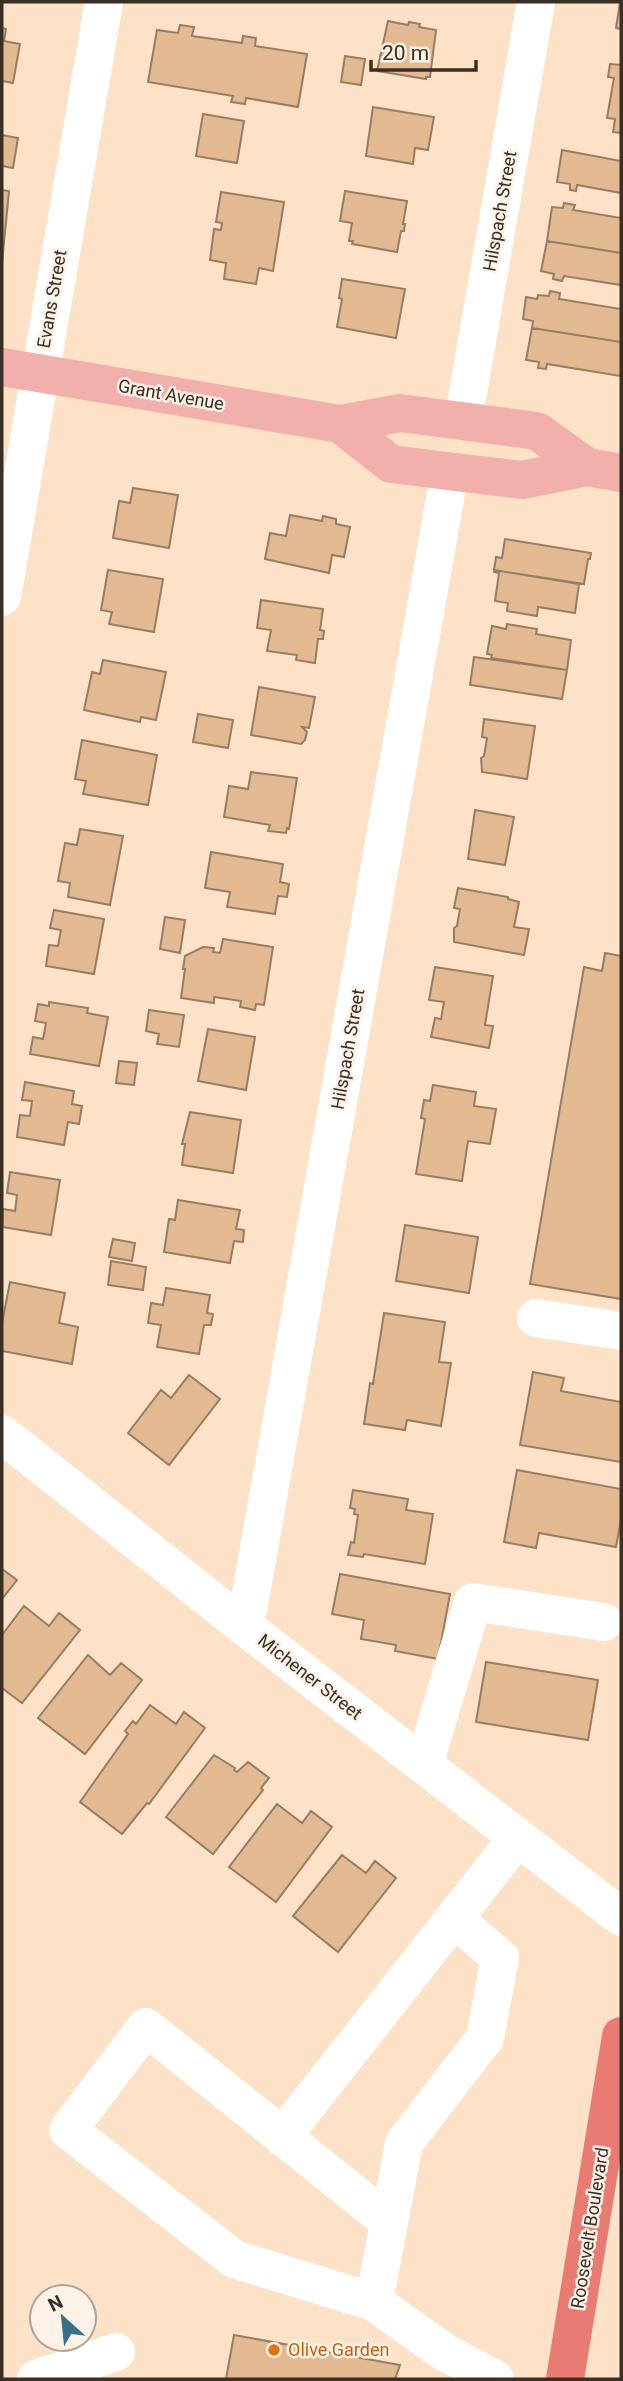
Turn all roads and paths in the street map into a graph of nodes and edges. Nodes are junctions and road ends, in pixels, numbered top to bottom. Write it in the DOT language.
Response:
graph roads {
  1 [pos="104,2"];
  2 [pos="537,2"];
  3 [pos="2,367"];
  4 [pos="40,372"];
  5 [pos="463,421"];
  6 [pos="340,424"];
  7 [pos="604,470"];
  8 [pos="450,471"];
  9 [pos="2,597"];
  10 [pos="536,1318"];
  11 [pos="621,1331"];
  12 [pos="2,1434"];
  13 [pos="604,1622"];
  14 [pos="245,1627"];
  15 [pos="424,1765"];
  16 [pos="518,1837"];
  17 [pos="621,1917"];
  18 [pos="455,1919"];
  19 [pos="621,2036"];
  20 [pos="282,2137"];
  21 [pos="388,2221"];
  22 [pos="374,2302"];
  23 [pos="116,2352"];
  24 [pos="442,2366"];
  25 [pos="83,2372"];
  26 [pos="36,2379"];
  27 [pos="495,2379"];
  28 [pos="565,2379"];
  1 -- 4 [label="street, Evans Street"];
  2 -- 5 [label="street, Hilspach Street"];
  3 -- 4 [label="main road, Grant Avenue"];
  4 -- 6 [label="main road, Grant Avenue"];
  4 -- 9 [label="street, Evans Street"];
  5 -- 6 [label="main road, Grant Avenue"];
  5 -- 7 [label="main road, Grant Avenue"];
  6 -- 8 [label="main road, Grant Avenue"];
  7 -- 8 [label="main road, Grant Avenue"];
  8 -- 14 [label="street, Hilspach Street"];
  10 -- 11 [label="street"];
  12 -- 14 [label="street, Michener Street"];
  13 -- 15 [label="street"];
  14 -- 15 [label="street, Michener Street"];
  15 -- 16 [label="street, Michener Street"];
  16 -- 17 [label="street, Michener Street"];
  16 -- 18 [label="street"];
  18 -- 20 [label="street"];
  18 -- 21 [label="street"];
  19 -- 28 [label="highway, Roosevelt Boulevard"];
  20 -- 21 [label="street"];
  20 -- 22 [label="street"];
  21 -- 22 [label="street"];
  22 -- 24 [label="street"];
  23 -- 25 [label="street"];
  24 -- 27 [label="street"];
  25 -- 26 [label="street"];
}
